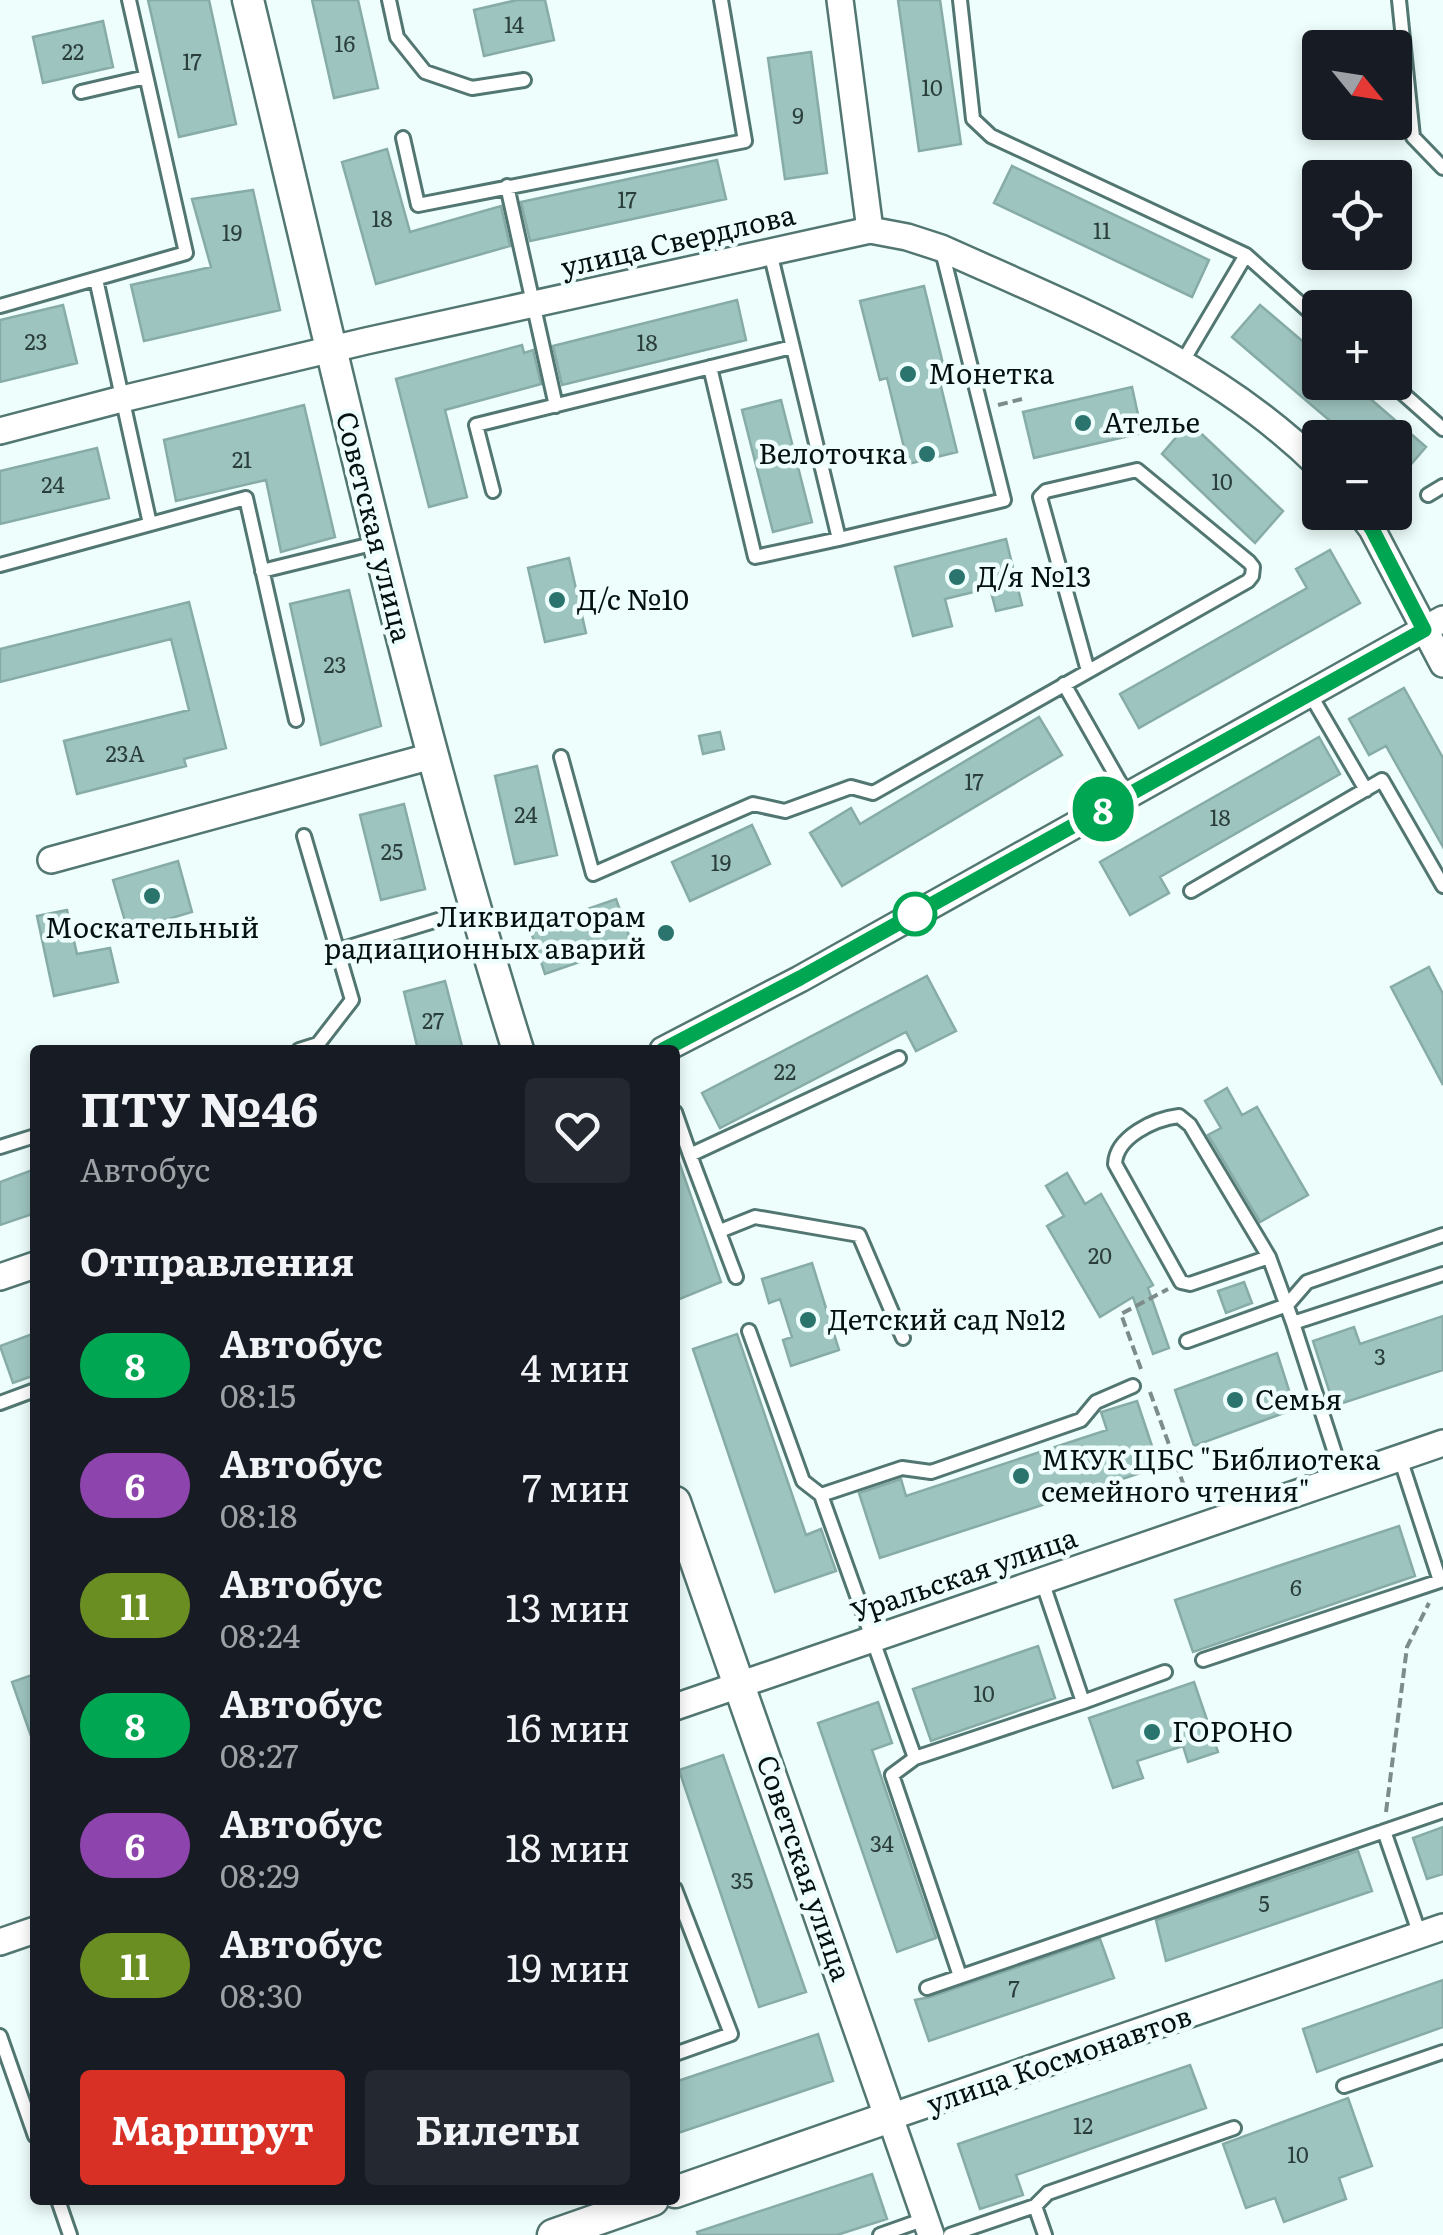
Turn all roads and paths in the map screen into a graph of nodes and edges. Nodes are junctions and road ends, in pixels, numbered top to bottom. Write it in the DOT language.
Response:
graph roads {
  1 [pos="128,0"];
  2 [pos="248,0"];
  3 [pos="389,0"];
  4 [pos="722,0"];
  5 [pos="840,0"];
  6 [pos="960,0"];
  7 [pos="1399,0"];
  8 [pos="146,77"];
  9 [pos="524,80"];
  10 [pos="81,92"];
  11 [pos="403,138"];
  12 [pos="1443,168"];
  13 [pos="507,186"];
  14 [pos="870,230"];
  15 [pos="941,248"];
  16 [pos="770,252"];
  17 [pos="1246,256"];
  18 [pos="96,279"];
  19 [pos="533,305"];
  20 [pos="1302,305"];
  21 [pos="0,306"];
  22 [pos="792,347"];
  23 [pos="332,350"];
  24 [pos="1183,361"];
  25 [pos="710,367"];
  26 [pos="122,398"];
  27 [pos="1022,399"];
  28 [pos="1410,400"];
  29 [pos="556,406"];
  30 [pos="993,406"];
  31 [pos="1443,429"];
  32 [pos="0,432"];
  33 [pos="1302,449"];
  34 [pos="1443,486"];
  35 [pos="493,490"];
  36 [pos="1428,495"];
  37 [pos="150,524"];
  38 [pos="1373,530"];
  39 [pos="839,539"];
  40 [pos="376,544"];
  41 [pos="0,565"];
  42 [pos="262,570"];
  43 [pos="1434,624"];
  44 [pos="1443,664"];
  45 [pos="1088,671"];
  46 [pos="1064,684"];
  47 [pos="1310,694"];
  48 [pos="296,720"];
  49 [pos="432,756"];
  50 [pos="561,757"];
  51 [pos="1366,790"];
  52 [pos="1127,795"];
  53 [pos="304,836"];
  54 [pos="52,860"];
  55 [pos="1443,886"];
  56 [pos="1191,891"];
  57 [pos="474,909"];
  58 [pos="339,950"];
  59 [pos="315,1045"];
  60 [pos="516,1045"];
  61 [pos="673,1045"];
  62 [pos="899,1058"];
  63 [pos="680,1126"];
  64 [pos="30,1138"];
  65 [pos="0,1148"];
  66 [pos="690,1155"];
  67 [pos="720,1231"];
  68 [pos="1443,1234"];
  69 [pos="1269,1257"];
  70 [pos="30,1267"];
  71 [pos="1443,1274"];
  72 [pos="0,1277"];
  73 [pos="736,1277"];
  74 [pos="1180,1282"];
  75 [pos="1287,1305"];
  76 [pos="1293,1323"];
  77 [pos="749,1331"];
  78 [pos="904,1338"];
  79 [pos="1187,1341"];
  80 [pos="1134,1386"];
  81 [pos="30,1392"];
  82 [pos="0,1403"];
  83 [pos="1443,1443"];
  84 [pos="1400,1458"];
  85 [pos="1343,1478"];
  86 [pos="1184,1486"];
  87 [pos="821,1495"];
  88 [pos="680,1516"];
  89 [pos="1042,1581"];
  90 [pos="1442,1581"];
  91 [pos="870,1638"];
  92 [pos="1203,1660"];
  93 [pos="1165,1672"];
  94 [pos="740,1684"];
  95 [pos="1083,1702"];
  96 [pos="680,1705"];
  97 [pos="915,1758"];
  98 [pos="1443,1811"];
  99 [pos="1384,1831"];
  100 [pos="680,1902"];
  101 [pos="30,1931"];
  102 [pos="1431,1931"];
  103 [pos="2,1935"];
  104 [pos="960,1976"];
  105 [pos="927,1988"];
  106 [pos="0,2036"];
  107 [pos="680,2052"];
  108 [pos="1443,2052"];
  109 [pos="4,2058"];
  110 [pos="1344,2086"];
  111 [pos="890,2117"];
  112 [pos="30,2123"];
  113 [pos="1234,2128"];
  114 [pos="680,2190"];
  115 [pos="60,2205"];
  116 [pos="634,2205"];
  117 [pos="1034,2206"];
  118 [pos="928,2227"];
  119 [pos="70,2235"];
  120 [pos="553,2235"];
  121 [pos="880,2235"];
  122 [pos="950,2235"];
  123 [pos="1045,2235"];
  1 -- 8 [label="lane"];
  2 -- 23 [label="street, Советская улица"];
  3 -- 9 [label="lane"];
  4 -- 13 [label="lane"];
  5 -- 14 [label="street"];
  6 -- 17 [label="lane"];
  7 -- 12 [label="lane"];
  8 -- 10 [label="lane"];
  8 -- 18 [label="lane"];
  11 -- 13 [label="lane"];
  13 -- 19 [label="lane"];
  14 -- 15 [label="street, улица Свердлова"];
  14 -- 16 [label="street, улица Свердлова"];
  15 -- 24 [label="street, улица Свердлова"];
  15 -- 39 [label="lane"];
  16 -- 19 [label="street, улица Свердлова"];
  16 -- 22 [label="lane"];
  17 -- 20 [label="lane"];
  17 -- 24 [label="lane"];
  18 -- 21 [label="lane"];
  18 -- 26 [label="lane"];
  19 -- 23 [label="street, улица Свердлова"];
  19 -- 29 [label="lane"];
  22 -- 25 [label="lane"];
  22 -- 39 [label="lane"];
  23 -- 26 [label="street, улица Свердлова"];
  23 -- 40 [label="street, Советская улица"];
  24 -- 33 [label="street, улица Свердлова"];
  25 -- 29 [label="lane"];
  25 -- 39 [label="lane"];
  26 -- 32 [label="street, улица Свердлова"];
  26 -- 37 [label="lane"];
  27 -- 30 [label="path"];
  28 -- 31 [label="lane"];
  29 -- 35 [label="lane"];
  34 -- 36 [label="lane"];
  37 -- 41 [label="lane"];
  37 -- 42 [label="lane"];
  38 -- 43 [label="street"];
  40 -- 42 [label="lane"];
  40 -- 49 [label="street, Советская улица"];
  42 -- 48 [label="lane"];
  43 -- 44 [label="street"];
  43 -- 47 [label="street"];
  45 -- 45 [label="lane"];
  45 -- 46 [label="lane"];
  46 -- 50 [label="lane"];
  46 -- 52 [label="lane"];
  47 -- 51 [label="lane"];
  47 -- 52 [label="street"];
  49 -- 54 [label="street"];
  49 -- 57 [label="street, Советская улица"];
  51 -- 55 [label="lane"];
  51 -- 56 [label="lane"];
  52 -- 61 [label="street"];
  53 -- 58 [label="lane"];
  57 -- 58 [label="lane"];
  57 -- 60 [label="street, Советская улица"];
  58 -- 59 [label="lane"];
  62 -- 66 [label="lane"];
  63 -- 66 [label="lane"];
  64 -- 65 [label="lane"];
  66 -- 67 [label="lane"];
  67 -- 73 [label="lane"];
  67 -- 78 [label="lane"];
  68 -- 75 [label="lane"];
  69 -- 74 [label="lane"];
  69 -- 74 [label="lane"];
  69 -- 75 [label="lane"];
  70 -- 72 [label="street"];
  71 -- 76 [label="lane"];
  74 -- 86 [label="path"];
  75 -- 76 [label="lane"];
  75 -- 79 [label="lane"];
  76 -- 85 [label="lane"];
  77 -- 87 [label="lane"];
  80 -- 87 [label="lane"];
  81 -- 82 [label="lane"];
  83 -- 84 [label="street, Уральская улица"];
  84 -- 85 [label="street, Уральская улица"];
  84 -- 90 [label="lane"];
  85 -- 89 [label="street, Уральская улица"];
  87 -- 91 [label="lane"];
  88 -- 94 [label="street, Советская улица"];
  89 -- 91 [label="street, Уральская улица"];
  89 -- 95 [label="lane"];
  90 -- 92 [label="lane"];
  90 -- 99 [label="path"];
  91 -- 94 [label="street, Уральская улица"];
  91 -- 97 [label="lane"];
  93 -- 95 [label="lane"];
  94 -- 96 [label="street, Уральская улица"];
  94 -- 111 [label="street, Советская улица"];
  95 -- 97 [label="lane"];
  97 -- 104 [label="lane"];
  98 -- 99 [label="lane"];
  99 -- 102 [label="lane"];
  99 -- 104 [label="lane"];
  100 -- 107 [label="lane"];
  101 -- 103 [label="street"];
  102 -- 111 [label="street, улица Космонавтов"];
  104 -- 105 [label="lane"];
  106 -- 109 [label="lane"];
  108 -- 110 [label="lane"];
  109 -- 112 [label="lane"];
  111 -- 114 [label="street, улица Космонавтов"];
  111 -- 118 [label="street, Советская улица"];
  113 -- 117 [label="lane"];
  115 -- 119 [label="lane"];
  116 -- 120 [label="street"];
  117 -- 122 [label="lane"];
  117 -- 123 [label="lane"];
  118 -- 121 [label="lane"];
}
